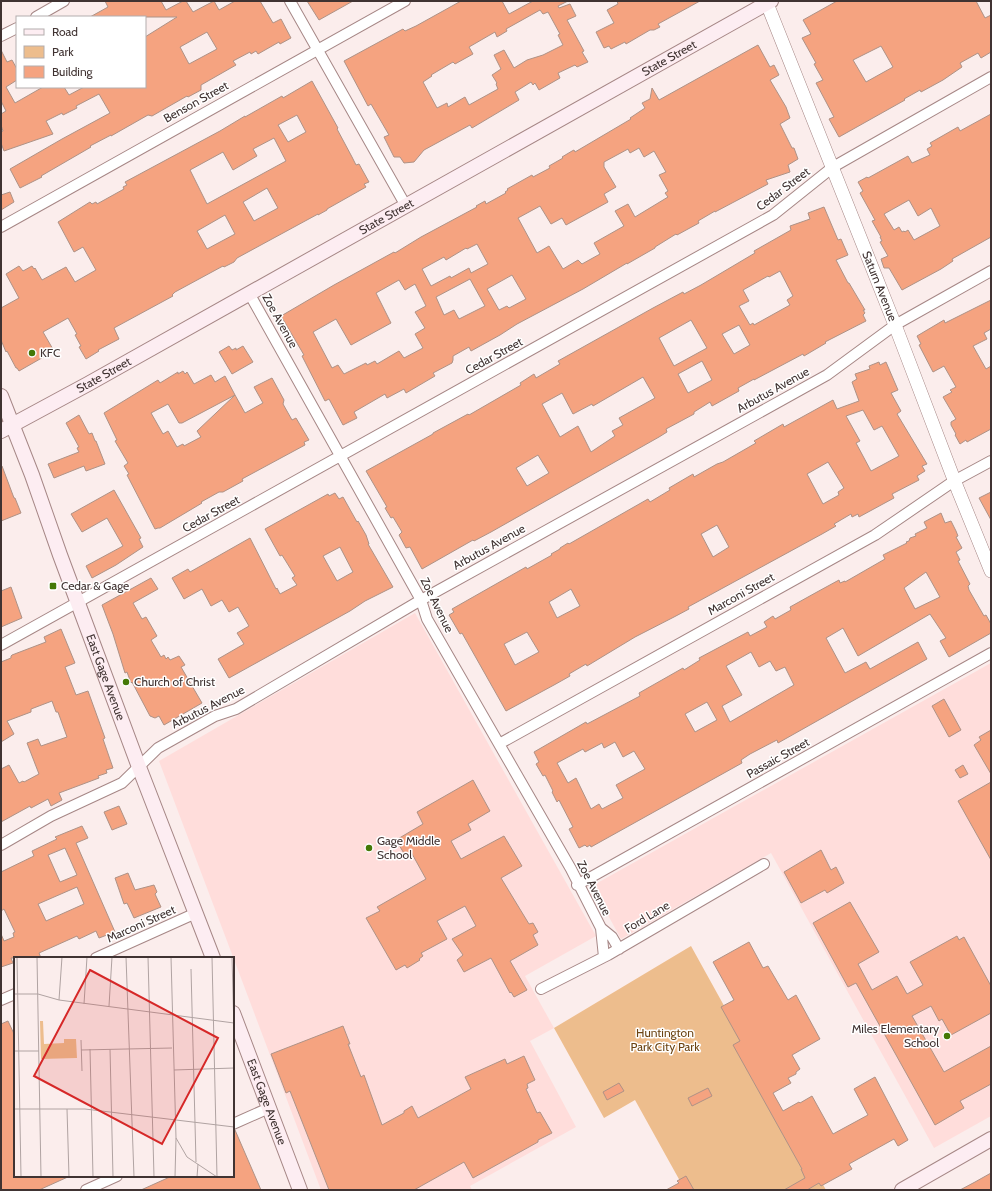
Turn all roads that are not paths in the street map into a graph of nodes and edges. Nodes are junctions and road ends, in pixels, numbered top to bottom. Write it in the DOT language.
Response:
graph roads {
  1 [pos="64,1"];
  2 [pos="290,1"];
  3 [pos="405,1"];
  4 [pos="768,2"];
  5 [pos="38,16"];
  6 [pos="16,28"];
  7 [pos="1,36"];
  8 [pos="317,49"];
  9 [pos="991,77"];
  10 [pos="833,167"];
  11 [pos="406,206"];
  12 [pos="1,227"];
  13 [pos="991,271"];
  14 [pos="249,293"];
  15 [pos="895,325"];
  16 [pos="1,396"];
  17 [pos="7,428"];
  18 [pos="340,456"];
  19 [pos="991,461"];
  20 [pos="954,481"];
  21 [pos="991,571"];
  22 [pos="421,600"];
  23 [pos="78,603"];
  24 [pos="1,645"];
  25 [pos="991,653"];
  26 [pos="499,744"];
  27 [pos="139,767"];
  28 [pos="1,844"];
  29 [pos="764,864"];
  30 [pos="578,884"];
  31 [pos="196,913"];
  32 [pos="601,928"];
  33 [pos="619,949"];
  34 [pos="98,957"];
  35 [pos="213,957"];
  36 [pos="604,957"];
  37 [pos="541,989"];
  38 [pos="14,994"];
  39 [pos="1,1000"];
  40 [pos="234,1016"];
  41 [pos="269,1108"];
  42 [pos="234,1124"];
  43 [pos="991,1139"];
  44 [pos="115,1177"];
  45 [pos="86,1190"];
  46 [pos="300,1190"];
  47 [pos="902,1190"];
  1 -- 5 [label="street"];
  2 -- 8 [label="street"];
  3 -- 8 [label="street, Benson Street"];
  4 -- 10 [label="street, Saturn Avenue"];
  4 -- 11 [label="main road, State Street"];
  6 -- 7 [label="street"];
  8 -- 11 [label="street"];
  8 -- 12 [label="street, Benson Street"];
  9 -- 10 [label="street, Cedar Street"];
  10 -- 15 [label="street, Saturn Avenue"];
  10 -- 18 [label="street, Cedar Street"];
  11 -- 14 [label="main road, State Street"];
  13 -- 15 [label="street, Arbutus Avenue"];
  14 -- 17 [label="main road, State Street"];
  14 -- 18 [label="street, Zoe Avenue"];
  15 -- 20 [label="street, Saturn Avenue"];
  15 -- 22 [label="street, Arbutus Avenue"];
  16 -- 17 [label="main road, East Gage Avenue"];
  17 -- 23 [label="main road, East Gage Avenue"];
  18 -- 22 [label="street, Zoe Avenue"];
  18 -- 23 [label="street, Cedar Street"];
  19 -- 20 [label="street, Marconi Street"];
  20 -- 21 [label="street, Saturn Avenue"];
  20 -- 26 [label="street, Marconi Street"];
  22 -- 26 [label="street, Zoe Avenue"];
  22 -- 27 [label="street, Arbutus Avenue"];
  23 -- 24 [label="street, Cedar Street"];
  23 -- 27 [label="main road, East Gage Avenue"];
  25 -- 30 [label="street, Passaic Street"];
  26 -- 30 [label="street, Zoe Avenue"];
  27 -- 28 [label="street, Arbutus Avenue"];
  27 -- 31 [label="main road, East Gage Avenue"];
  29 -- 33 [label="street, Ford Lane"];
  30 -- 32 [label="street, Zoe Avenue"];
  31 -- 34 [label="street, Marconi Street"];
  31 -- 35 [label="main road, East Gage Avenue"];
  32 -- 33 [label="street, Zoe Avenue"];
  32 -- 36 [label="street, Zoe Avenue"];
  33 -- 36 [label="street, Ford Lane"];
  36 -- 37 [label="street, Ford Lane"];
  38 -- 39 [label="street"];
  40 -- 41 [label="main road, East Gage Avenue"];
  41 -- 42 [label="street"];
  41 -- 46 [label="main road, East Gage Avenue"];
  43 -- 47 [label="main road"];
  44 -- 45 [label="street"];
}
